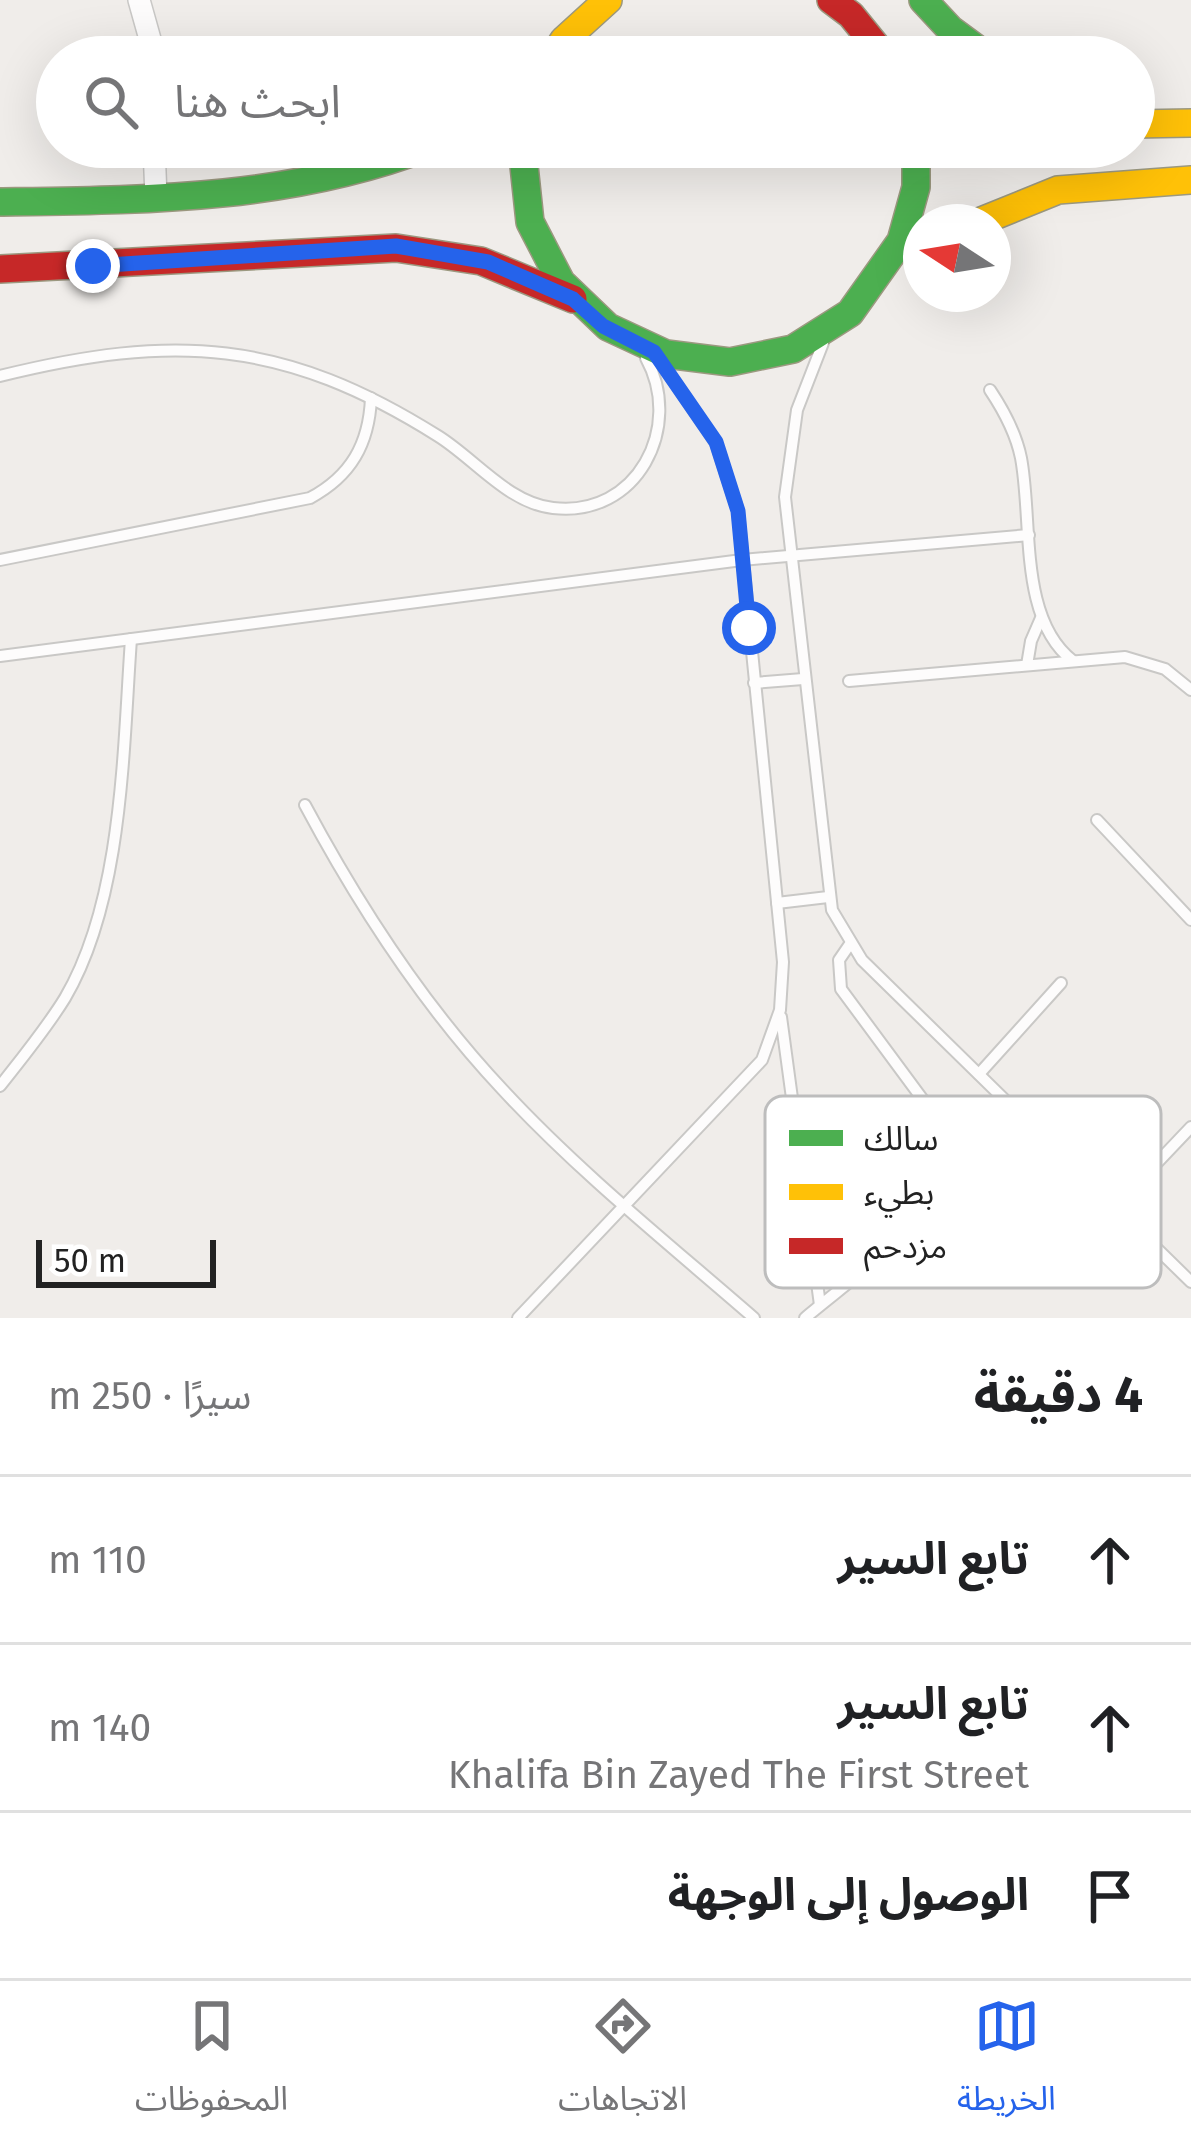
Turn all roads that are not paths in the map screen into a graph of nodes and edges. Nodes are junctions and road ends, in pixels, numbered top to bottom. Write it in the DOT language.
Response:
graph roads {
  1 [pos="139,0"];
  2 [pos="608,0"];
  3 [pos="923,0"];
  4 [pos="843,5"];
  5 [pos="149,36"];
  6 [pos="568,36"];
  7 [pos="868,36"];
  8 [pos="960,36"];
  9 [pos="1155,113"];
  10 [pos="1189,122"];
  11 [pos="1155,123"];
  12 [pos="155,168"];
  13 [pos="374,168"];
  14 [pos="521,168"];
  15 [pos="915,168"];
  16 [pos="1191,181"];
  17 [pos="156,197"];
  18 [pos="0,202"];
  19 [pos="1011,209"];
  20 [pos="903,262"];
  21 [pos="0,269"];
  22 [pos="886,272"];
  23 [pos="573,299"];
  24 [pos="830,329"];
  25 [pos="646,349"];
  26 [pos="0,376"];
  27 [pos="990,390"];
  28 [pos="371,398"];
  29 [pos="1029,535"];
  30 [pos="789,555"];
  31 [pos="0,560"];
  32 [pos="742,560"];
  33 [pos="1041,618"];
  34 [pos="131,639"];
  35 [pos="0,656"];
  36 [pos="1073,661"];
  37 [pos="1027,665"];
  38 [pos="803,679"];
  39 [pos="849,681"];
  40 [pos="754,683"];
  41 [pos="1191,690"];
  42 [pos="304,805"];
  43 [pos="1097,820"];
  44 [pos="828,897"];
  45 [pos="777,903"];
  46 [pos="1191,920"];
  47 [pos="850,944"];
  48 [pos="1061,983"];
  49 [pos="780,1010"];
  50 [pos="980,1074"];
  51 [pos="0,1086"];
  52 [pos="792,1096"];
  53 [pos="920,1096"];
  54 [pos="1002,1096"];
  55 [pos="1191,1127"];
  56 [pos="1161,1159"];
  57 [pos="625,1206"];
  58 [pos="1161,1252"];
  59 [pos="1191,1282"];
  60 [pos="818,1288"];
  61 [pos="840,1288"];
  62 [pos="820,1305"];
  63 [pos="518,1318"];
  64 [pos="754,1318"];
  65 [pos="805,1318"];
  1 -- 5 [label="street"];
  2 -- 6 [label="main road"];
  3 -- 8 [label="main road"];
  4 -- 7 [label="main road"];
  9 -- 10 [label="main road"];
  10 -- 11 [label="main road"];
  12 -- 17 [label="street"];
  13 -- 17 [label="main road"];
  14 -- 23 [label="main road"];
  15 -- 22 [label="main road"];
  16 -- 19 [label="main road"];
  17 -- 18 [label="main road"];
  20 -- 22 [label="main road"];
  21 -- 23 [label="main road"];
  22 -- 24 [label="main road"];
  23 -- 25 [label="main road"];
  24 -- 25 [label="main road"];
  24 -- 30 [label="lane"];
  25 -- 28 [label="lane"];
  25 -- 32 [label="lane"];
  26 -- 28 [label="lane"];
  27 -- 29 [label="lane"];
  28 -- 31 [label="lane"];
  29 -- 30 [label="lane"];
  29 -- 33 [label="lane"];
  30 -- 32 [label="lane"];
  30 -- 38 [label="lane"];
  32 -- 34 [label="lane"];
  32 -- 40 [label="lane"];
  33 -- 36 [label="lane"];
  33 -- 37 [label="lane"];
  34 -- 35 [label="lane"];
  34 -- 51 [label="lane"];
  36 -- 37 [label="lane"];
  36 -- 41 [label="lane"];
  37 -- 39 [label="lane"];
  38 -- 40 [label="lane"];
  38 -- 44 [label="lane"];
  40 -- 45 [label="lane"];
  42 -- 57 [label="lane"];
  43 -- 46 [label="lane"];
  44 -- 45 [label="lane"];
  44 -- 47 [label="lane"];
  45 -- 49 [label="lane"];
  47 -- 50 [label="lane"];
  47 -- 53 [label="lane"];
  48 -- 50 [label="lane"];
  49 -- 52 [label="lane"];
  49 -- 57 [label="lane"];
  50 -- 54 [label="lane"];
  55 -- 56 [label="lane"];
  57 -- 63 [label="lane"];
  57 -- 64 [label="lane"];
  58 -- 59 [label="lane"];
  60 -- 62 [label="lane"];
  61 -- 62 [label="lane"];
  62 -- 65 [label="lane"];
}
